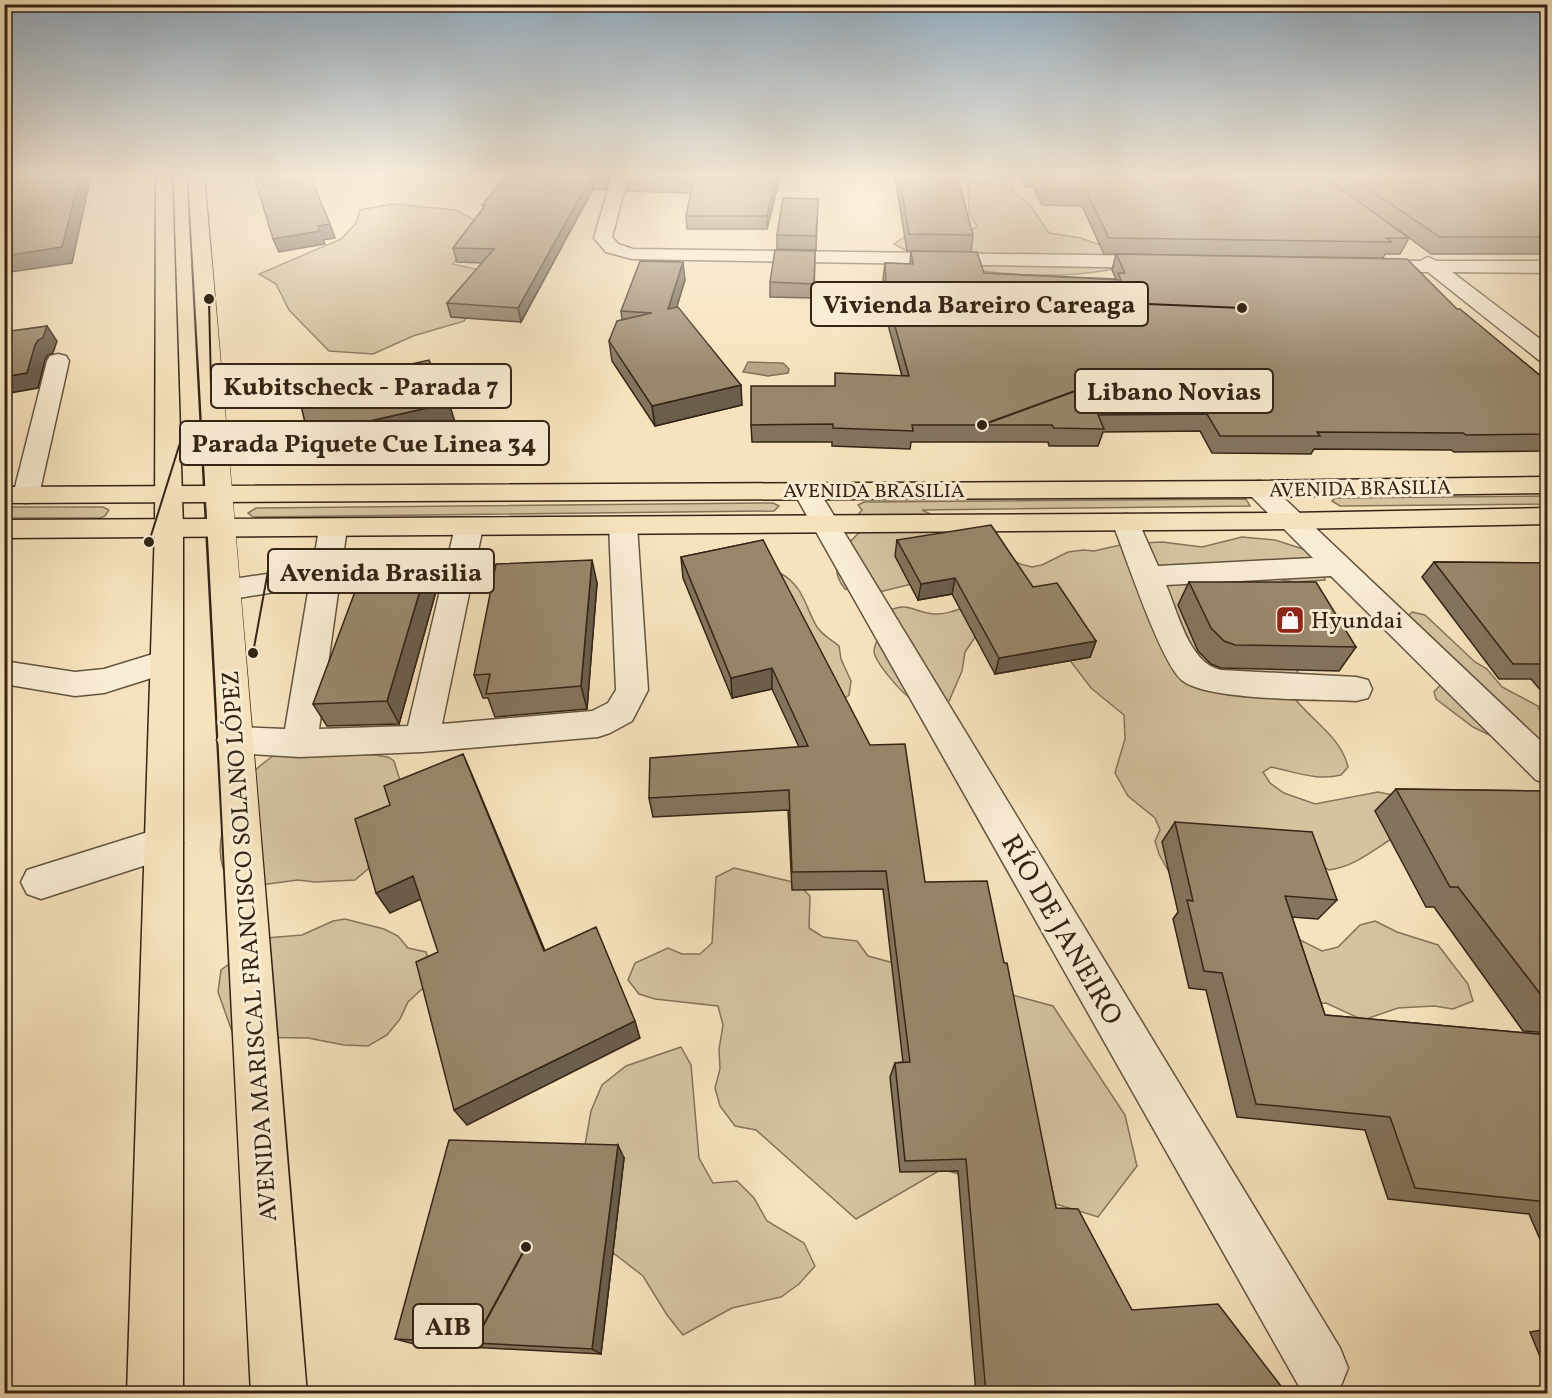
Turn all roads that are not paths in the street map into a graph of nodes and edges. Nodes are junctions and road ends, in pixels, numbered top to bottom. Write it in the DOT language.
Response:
graph roads {
  1 [pos="170,241"];
  2 [pos="196,241"];
  3 [pos="606,241"];
  4 [pos="1405,246"];
  5 [pos="1170,263"];
  6 [pos="1350,266"];
  7 [pos="1434,267"];
  8 [pos="1548,267"];
  9 [pos="1548,356"];
  10 [pos="58,361"];
  11 [pos="1548,485"];
  12 [pos="1259,489"];
  13 [pos="15,495"];
  14 [pos="815,507"];
  15 [pos="197,512"];
  16 [pos="1548,516"];
  17 [pos="1290,521"];
  18 [pos="1126,522"];
  19 [pos="623,525"];
  20 [pos="469,527"];
  21 [pos="333,528"];
  22 [pos="4,529"];
  23 [pos="1336,566"];
  24 [pos="326,574"];
  25 [pos="1148,576"];
  26 [pos="227,590"];
  27 [pos="166,662"];
  28 [pos="10,674"];
  29 [pos="1356,689"];
  30 [pos="422,739"];
  31 [pos="234,740"];
  32 [pos="300,743"];
  33 [pos="1548,770"];
  34 [pos="164,843"];
  35 [pos="40,882"];
  36 [pos="1320,1368"];
  37 [pos="155,1394"];
  38 [pos="279,1394"];
  1 -- 15 [label="main road, AVENIDA MARISCAL FRANCISCO SOLANO LÓPEZ"];
  2 -- 15 [label="main road, AVENIDA MARISCAL FRANCISCO SOLANO LÓPEZ"];
  3 -- 5 [label="street"];
  4 -- 7 [label="street"];
  6 -- 7 [label="street"];
  7 -- 8 [label="street"];
  7 -- 9 [label="street"];
  10 -- 13 [label="street"];
  11 -- 12 [label="main road, AVENIDA BRASILIA"];
  12 -- 14 [label="main road, AVENIDA BRASILIA"];
  12 -- 17 [label="street"];
  13 -- 15 [label="main road"];
  14 -- 15 [label="main road, AVENIDA BRASILIA"];
  14 -- 18 [label="main road, AVENIDA BRASILIA"];
  14 -- 19 [label="main road, AVENIDA BRASILIA"];
  14 -- 36 [label="street, RÍO DE JANEIRO"];
  15 -- 21 [label="main road, AVENIDA BRASILIA"];
  15 -- 22 [label="main road"];
  15 -- 26 [label="main road, AVENIDA MARISCAL FRANCISCO SOLANO LÓPEZ"];
  15 -- 27 [label="main road, AVENIDA MARISCAL FRANCISCO SOLANO LÓPEZ"];
  16 -- 17 [label="main road, AVENIDA BRASILIA"];
  17 -- 18 [label="main road, AVENIDA BRASILIA"];
  17 -- 23 [label="street"];
  18 -- 25 [label="street"];
  19 -- 20 [label="main road, AVENIDA BRASILIA"];
  19 -- 30 [label="street"];
  20 -- 21 [label="main road, AVENIDA BRASILIA"];
  20 -- 30 [label="street"];
  21 -- 24 [label="street"];
  23 -- 25 [label="street"];
  23 -- 33 [label="street"];
  24 -- 26 [label="street"];
  24 -- 32 [label="street"];
  25 -- 29 [label="street"];
  26 -- 31 [label="main road, AVENIDA MARISCAL FRANCISCO SOLANO LÓPEZ"];
  27 -- 28 [label="street"];
  27 -- 34 [label="main road, AVENIDA MARISCAL FRANCISCO SOLANO LÓPEZ"];
  30 -- 32 [label="street"];
  31 -- 32 [label="street"];
  31 -- 38 [label="main road, AVENIDA MARISCAL FRANCISCO SOLANO LÓPEZ"];
  34 -- 35 [label="street"];
  34 -- 37 [label="main road, AVENIDA MARISCAL FRANCISCO SOLANO LÓPEZ"];
}
